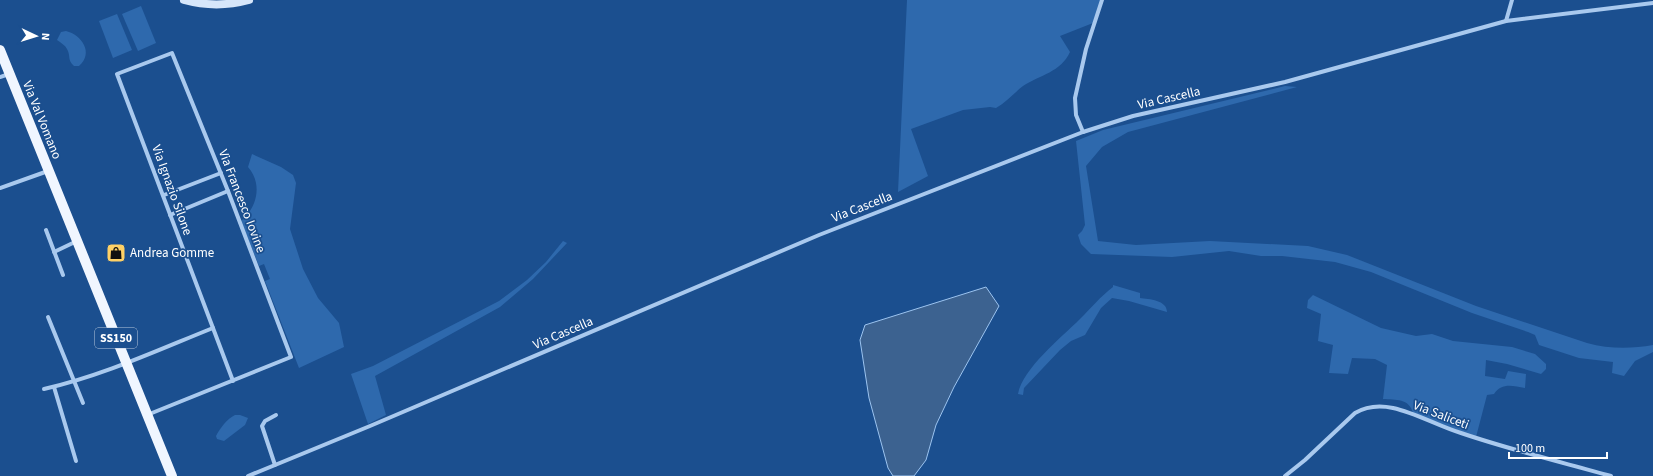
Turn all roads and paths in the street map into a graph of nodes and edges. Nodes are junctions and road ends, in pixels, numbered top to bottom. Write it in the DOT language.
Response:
graph roads {
  1 [pos="184,0"];
  2 [pos="249,0"];
  3 [pos="1102,0"];
  4 [pos="1512,0"];
  5 [pos="1653,3"];
  6 [pos="1506,21"];
  7 [pos="0,50"];
  8 [pos="172,53"];
  9 [pos="5,76"];
  10 [pos="1083,132"];
  11 [pos="49,170"];
  12 [pos="221,173"];
  13 [pos="0,188"];
  14 [pos="228,191"];
  15 [pos="164,195"];
  16 [pos="170,215"];
  17 [pos="46,230"];
  18 [pos="77,241"];
  19 [pos="54,252"];
  20 [pos="63,275"];
  21 [pos="48,317"];
  22 [pos="213,328"];
  23 [pos="126,363"];
  24 [pos="74,381"];
  25 [pos="234,381"];
  26 [pos="54,386"];
  27 [pos="44,389"];
  28 [pos="83,403"];
  29 [pos="276,415"];
  30 [pos="147,416"];
  31 [pos="76,461"];
  32 [pos="275,465"];
  33 [pos="172,476"];
  34 [pos="248,476"];
  35 [pos="1285,476"];
  36 [pos="1611,476"];
  1 -- 2 [label="street"];
  3 -- 10 [label="street"];
  4 -- 6 [label="street"];
  5 -- 6 [label="street, Via Cascella"];
  6 -- 10 [label="street, Via Cascella"];
  7 -- 9 [label="main road, Via Val Vomano / SS150"];
  8 -- 12 [label="street, Via Francesco Iovine"];
  8 -- 15 [label="street, Via Ignazio Silone"];
  9 -- 11 [label="main road, Via Val Vomano / SS150"];
  10 -- 32 [label="street, Via Cascella"];
  11 -- 13 [label="street"];
  11 -- 18 [label="main road, Via Val Vomano / SS150"];
  12 -- 14 [label="street, Via Francesco Iovine"];
  12 -- 15 [label="street"];
  14 -- 16 [label="street"];
  14 -- 25 [label="street, Via Francesco Iovine"];
  15 -- 16 [label="street, Via Ignazio Silone"];
  16 -- 22 [label="street, Via Ignazio Silone"];
  17 -- 19 [label="street"];
  18 -- 19 [label="street"];
  18 -- 23 [label="main road, SS150"];
  19 -- 20 [label="street"];
  21 -- 24 [label="street"];
  22 -- 23 [label="street"];
  22 -- 25 [label="street, Via Ignazio Silone"];
  23 -- 24 [label="street"];
  23 -- 30 [label="main road, SS150"];
  24 -- 26 [label="street"];
  24 -- 28 [label="street"];
  25 -- 30 [label="street"];
  26 -- 27 [label="street"];
  26 -- 31 [label="street"];
  29 -- 32 [label="street"];
  30 -- 33 [label="main road, SS150"];
  32 -- 34 [label="street, Via Cascella"];
  35 -- 36 [label="street, Via Saliceti"];
}
